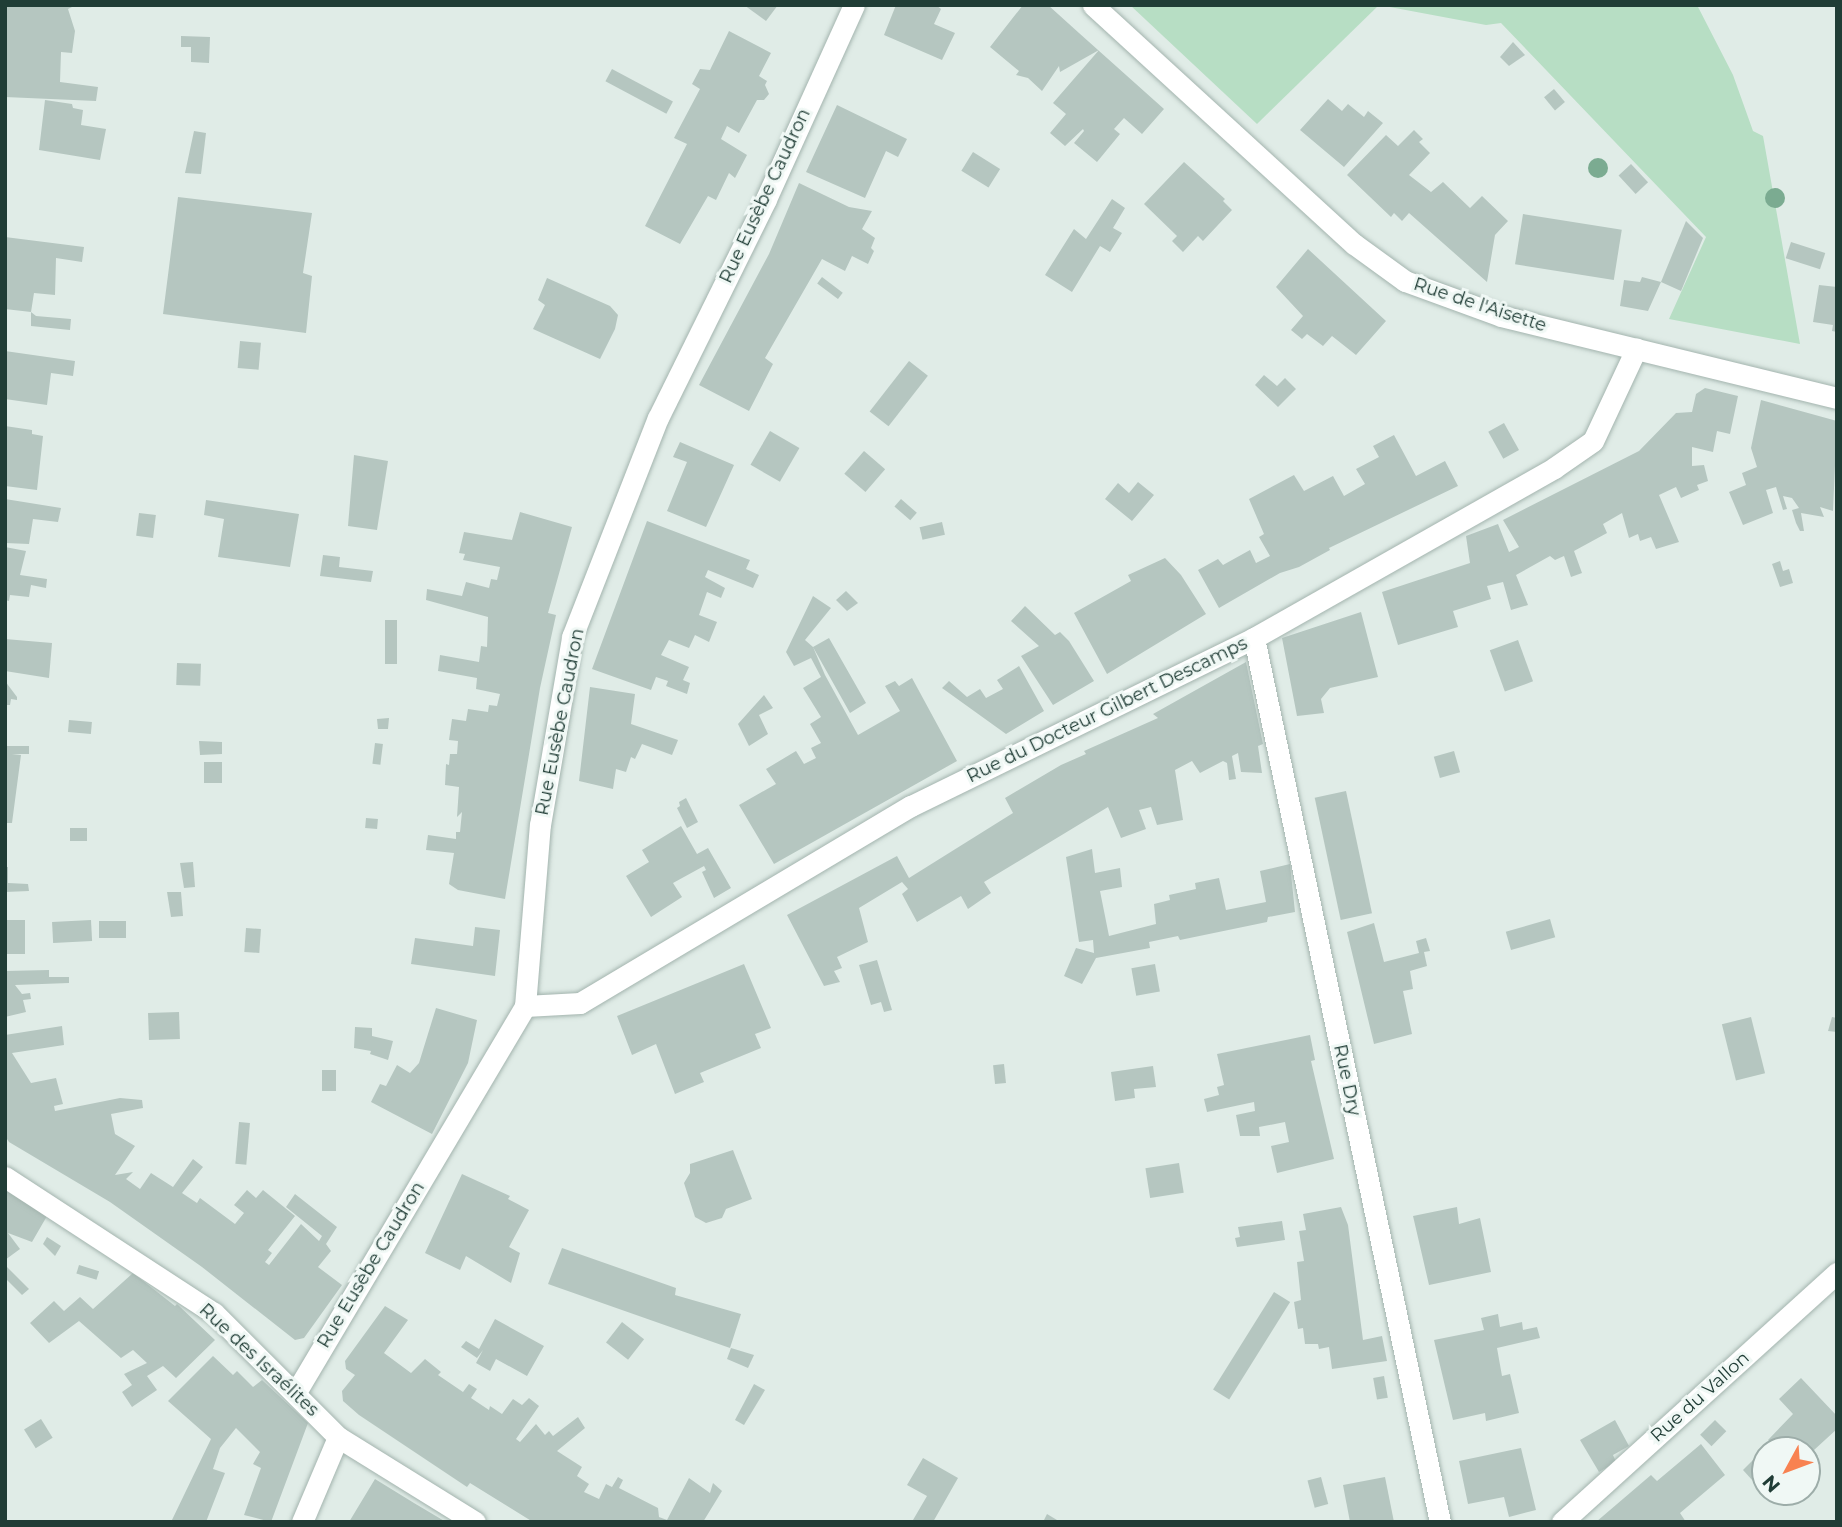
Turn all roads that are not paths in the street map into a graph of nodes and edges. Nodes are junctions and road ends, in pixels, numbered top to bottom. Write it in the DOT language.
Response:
graph roads {
  1 [pos="853,5"];
  2 [pos="1093,5"];
  3 [pos="1636,349"];
  4 [pos="1837,398"];
  5 [pos="1254,638"];
  6 [pos="526,1006"];
  7 [pos="5,1177"];
  8 [pos="1837,1273"];
  9 [pos="296,1392"];
  10 [pos="338,1437"];
  11 [pos="302,1522"];
  12 [pos="475,1522"];
  13 [pos="1440,1522"];
  14 [pos="1562,1522"];
  1 -- 6 [label="street, Rue Eusèbe Caudron"];
  2 -- 3 [label="street, Rue de l'Aisette"];
  3 -- 4 [label="street, Rue de l'Aisette"];
  3 -- 5 [label="street, Rue du Docteur Gilbert Descamps"];
  5 -- 6 [label="street, Rue du Docteur Gilbert Descamps"];
  5 -- 13 [label="street, Rue Dry"];
  6 -- 9 [label="street, Rue Eusèbe Caudron"];
  7 -- 9 [label="street, Rue des Israélites"];
  8 -- 14 [label="street, Rue du Vallon"];
  9 -- 10 [label="street, Rue des Israélites"];
  10 -- 11 [label="street"];
  10 -- 12 [label="street, Rue des Israélites"];
}
